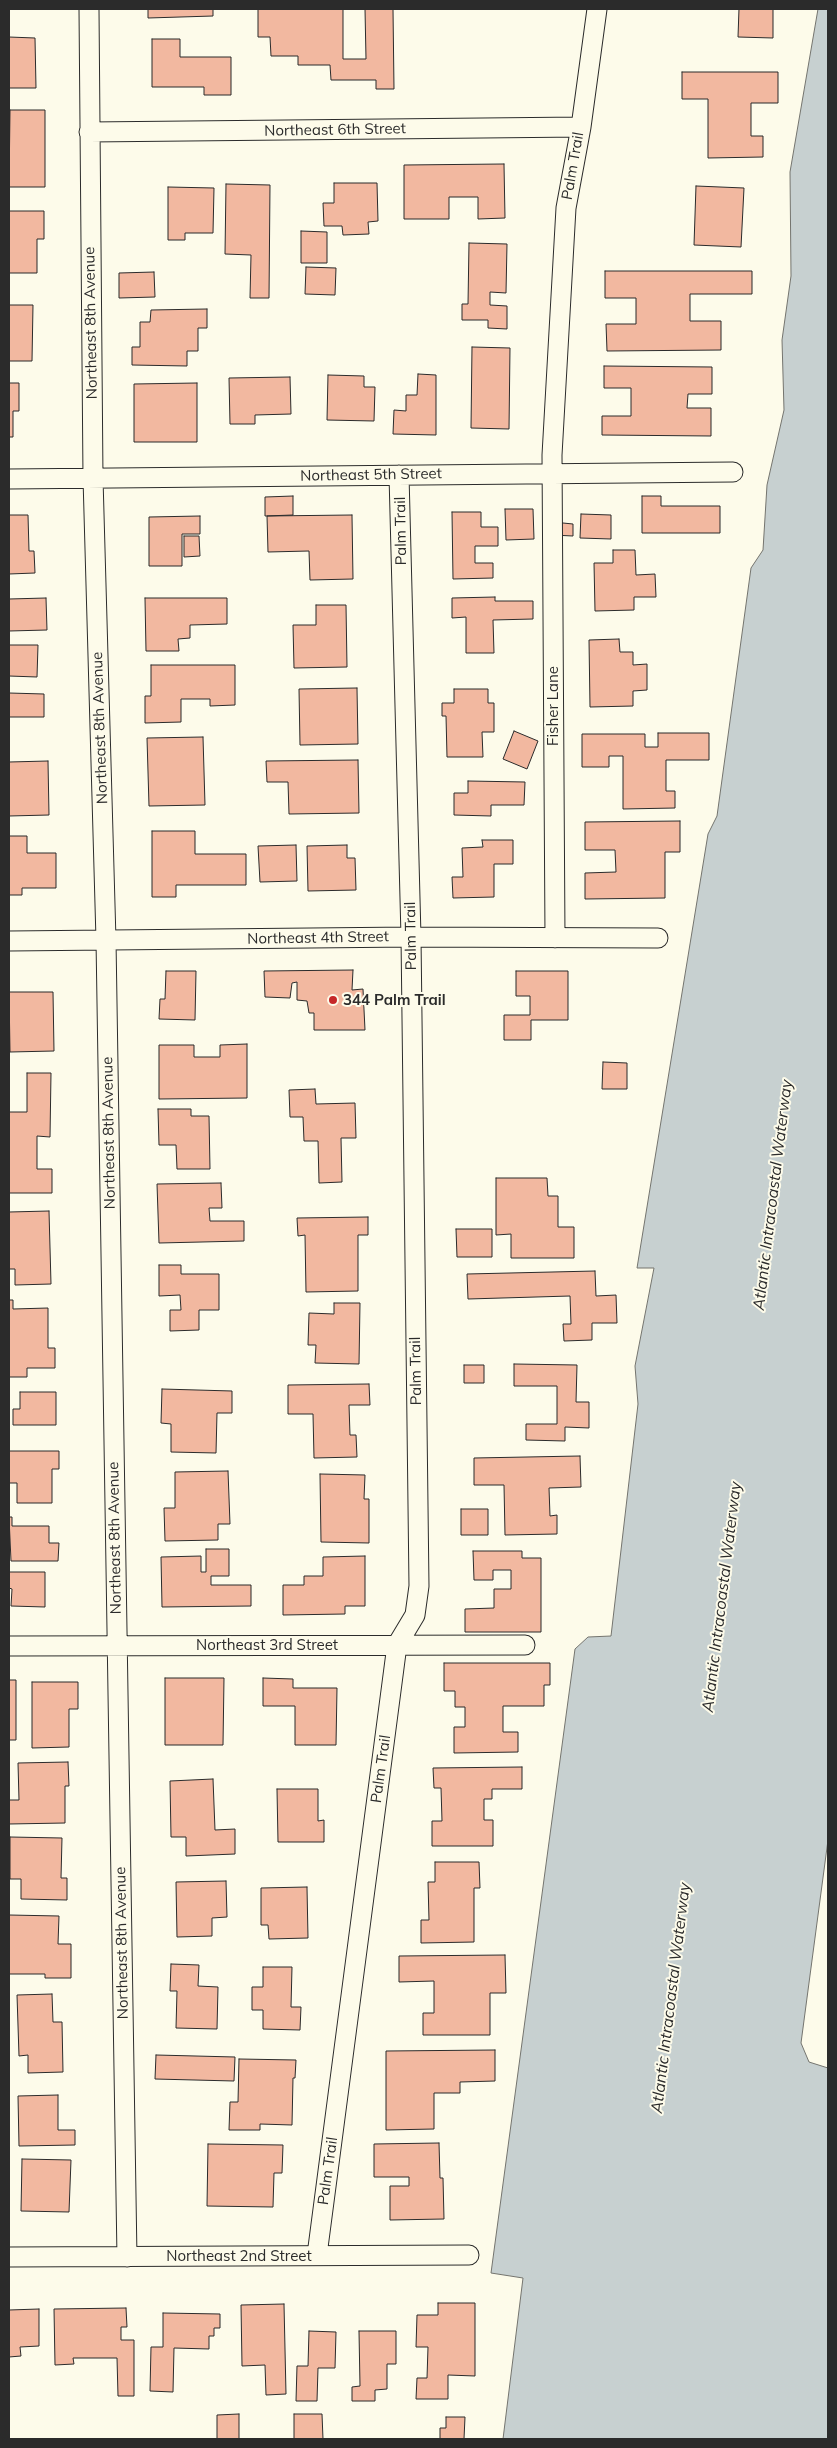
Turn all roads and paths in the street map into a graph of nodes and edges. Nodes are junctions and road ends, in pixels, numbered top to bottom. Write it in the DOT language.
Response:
graph roads {
  1 [pos="89,9"];
  2 [pos="597,9"];
  3 [pos="581,127"];
  4 [pos="89,132"];
  5 [pos="733,472"];
  6 [pos="552,474"];
  7 [pos="400,475"];
  8 [pos="93,478"];
  9 [pos="9,479"];
  10 [pos="411,937"];
  11 [pos="555,938"];
  12 [pos="658,938"];
  13 [pos="106,940"];
  14 [pos="9,941"];
  15 [pos="397,1645"];
  16 [pos="525,1645"];
  17 [pos="9,1646"];
  18 [pos="117,1646"];
  19 [pos="316,2255"];
  20 [pos="469,2255"];
  21 [pos="9,2257"];
  22 [pos="128,2257"];
  1 -- 4 [label="street, Northeast 8th Avenue"];
  2 -- 3 [label="street, Palm Trail"];
  3 -- 4 [label="street, Northeast 6th Street"];
  3 -- 6 [label="street, Palm Trail"];
  4 -- 8 [label="street, Northeast 8th Avenue"];
  5 -- 6 [label="street, Northeast 5th Street"];
  6 -- 7 [label="street, Northeast 5th Street"];
  6 -- 11 [label="street, Fisher Lane"];
  7 -- 8 [label="street, Northeast 5th Street"];
  7 -- 10 [label="street, Palm Trail"];
  8 -- 9 [label="street, Northeast 5th Street"];
  8 -- 13 [label="street, Northeast 8th Avenue"];
  10 -- 11 [label="street, Northeast 4th Street"];
  10 -- 13 [label="street, Northeast 4th Street"];
  10 -- 15 [label="street, Palm Trail"];
  11 -- 12 [label="street, Northeast 4th Street"];
  13 -- 14 [label="street, Northeast 4th Street"];
  13 -- 18 [label="street, Northeast 8th Avenue"];
  15 -- 16 [label="street, Northeast 3rd Street"];
  15 -- 18 [label="street, Northeast 3rd Street"];
  15 -- 19 [label="street, Palm Trail"];
  17 -- 18 [label="street, Northeast 3rd Street"];
  18 -- 22 [label="street, Northeast 8th Avenue"];
  19 -- 20 [label="street, Northeast 2nd Street"];
  19 -- 22 [label="street, Northeast 2nd Street"];
  21 -- 22 [label="street, Northeast 2nd Street"];
}
